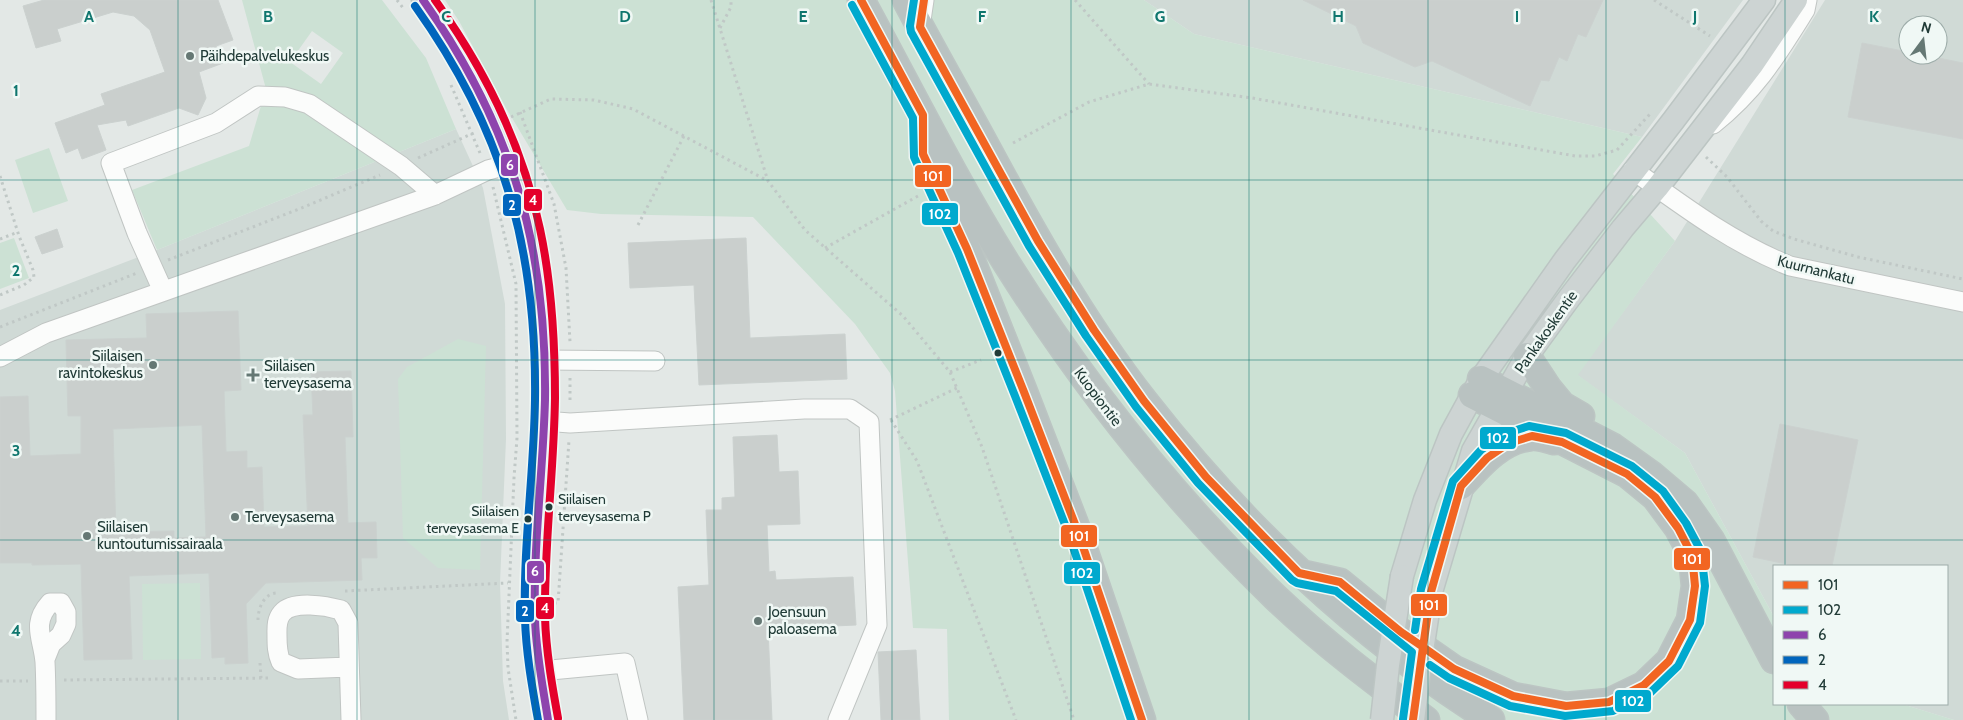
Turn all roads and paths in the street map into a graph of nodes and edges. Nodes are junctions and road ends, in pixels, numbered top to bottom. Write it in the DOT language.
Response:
graph roads {
  1 [pos="397,0"];
  2 [pos="711,0"];
  3 [pos="731,0"];
  4 [pos="861,0"];
  5 [pos="906,0"];
  6 [pos="924,0"];
  7 [pos="1075,0"];
  8 [pos="1654,0"];
  9 [pos="1764,0"];
  10 [pos="1796,0"];
  11 [pos="1807,0"];
  12 [pos="415,7"];
  13 [pos="920,27"];
  14 [pos="720,28"];
  15 [pos="1710,36"];
  16 [pos="450,84"];
  17 [pos="1149,84"];
  18 [pos="520,112"];
  19 [pos="922,115"];
  20 [pos="495,126"];
  21 [pos="1668,127"];
  22 [pos="470,134"];
  23 [pos="684,136"];
  24 [pos="1694,140"];
  25 [pos="1013,143"];
  26 [pos="511,164"];
  27 [pos="401,166"];
  28 [pos="488,170"];
  29 [pos="1633,170"];
  30 [pos="0,176"];
  31 [pos="768,181"];
  32 [pos="1657,188"];
  33 [pos="926,192"];
  34 [pos="435,195"];
  35 [pos="638,226"];
  36 [pos="18,232"];
  37 [pos="0,239"];
  38 [pos="825,248"];
  39 [pos="153,266"];
  40 [pos="1963,279"];
  41 [pos="163,292"];
  42 [pos="0,295"];
  43 [pos="1963,302"];
  44 [pos="0,327"];
  45 [pos="570,338"];
  46 [pos="1527,356"];
  47 [pos="0,357"];
  48 [pos="544,360"];
  49 [pos="981,360"];
  50 [pos="655,361"];
  51 [pos="950,372"];
  52 [pos="1477,387"];
  53 [pos="957,388"];
  54 [pos="1501,399"];
  55 [pos="890,420"];
  56 [pos="544,421"];
  57 [pos="869,422"];
  58 [pos="1562,442"];
  59 [pos="1613,447"];
  60 [pos="1461,486"];
  61 [pos="1299,573"];
  62 [pos="508,583"];
  63 [pos="352,591"];
  64 [pos="1773,658"];
  65 [pos="44,659"];
  66 [pos="349,667"];
  67 [pos="540,671"];
  68 [pos="280,677"];
  69 [pos="45,680"];
  70 [pos="0,681"];
  71 [pos="1802,705"];
  72 [pos="46,720"];
  73 [pos="351,720"];
  74 [pos="516,720"];
  75 [pos="548,720"];
  76 [pos="638,720"];
  77 [pos="838,720"];
  78 [pos="1016,720"];
  79 [pos="1074,720"];
  80 [pos="1142,720"];
  81 [pos="1382,720"];
  82 [pos="1413,720"];
  83 [pos="1426,720"];
  84 [pos="1491,720"];
  85 [pos="1815,720"];
  1 -- 12 [label="path"];
  2 -- 14 [label="path"];
  3 -- 14 [label="path"];
  4 -- 19 [label="highway, Kuopiontie"];
  5 -- 13 [label="highway"];
  6 -- 13 [label="street"];
  7 -- 17 [label="path"];
  8 -- 15 [label="path"];
  9 -- 21 [label="main road, Pankakoskentie"];
  10 -- 24 [label="main road, Pankakoskentie"];
  11 -- 24 [label="street"];
  12 -- 20 [label="main road"];
  13 -- 61 [label="highway"];
  14 -- 31 [label="path"];
  16 -- 22 [label="path"];
  17 -- 21 [label="path"];
  17 -- 25 [label="path"];
  18 -- 20 [label="path"];
  18 -- 23 [label="path"];
  18 -- 45 [label="path"];
  19 -- 80 [label="highway"];
  19 -- 83 [label="highway, Kuopiontie"];
  20 -- 22 [label="path"];
  20 -- 26 [label="main road"];
  21 -- 29 [label="main road, Pankakoskentie"];
  22 -- 27 [label="path"];
  22 -- 28 [label="path"];
  23 -- 31 [label="path"];
  23 -- 35 [label="path"];
  24 -- 32 [label="main road, Pankakoskentie"];
  24 -- 40 [label="path"];
  26 -- 28 [label="street"];
  26 -- 48 [label="main road"];
  27 -- 34 [label="street"];
  27 -- 39 [label="path"];
  27 -- 39 [label="street"];
  28 -- 34 [label="street"];
  28 -- 62 [label="path"];
  29 -- 32 [label="street, Kuurnankatu"];
  29 -- 52 [label="main road, Pankakoskentie"];
  30 -- 36 [label="path"];
  31 -- 38 [label="path"];
  32 -- 43 [label="street, Kuurnankatu"];
  32 -- 46 [label="main road, Pankakoskentie"];
  33 -- 38 [label="path"];
  34 -- 41 [label="street"];
  36 -- 37 [label="path"];
  36 -- 42 [label="path"];
  38 -- 51 [label="path"];
  39 -- 41 [label="street"];
  39 -- 44 [label="path"];
  41 -- 47 [label="street"];
  46 -- 54 [label="main road, Pankakoskentie"];
  46 -- 59 [label="highway"];
  48 -- 50 [label="street"];
  48 -- 56 [label="main road"];
  49 -- 51 [label="path"];
  51 -- 53 [label="path"];
  52 -- 54 [label="highway"];
  52 -- 81 [label="main road, Pankakoskentie, bridge"];
  53 -- 55 [label="path"];
  53 -- 79 [label="path"];
  54 -- 58 [label="highway"];
  54 -- 59 [label="highway"];
  54 -- 60 [label="main road, Pankakoskentie"];
  55 -- 57 [label="path"];
  55 -- 78 [label="path"];
  56 -- 57 [label="street"];
  56 -- 67 [label="main road"];
  57 -- 77 [label="street"];
  58 -- 60 [label="highway"];
  58 -- 61 [label="highway"];
  59 -- 64 [label="highway"];
  60 -- 82 [label="main road, Pankakoskentie, bridge"];
  61 -- 84 [label="highway"];
  62 -- 63 [label="path"];
  62 -- 74 [label="path"];
  65 -- 69 [label="street"];
  66 -- 66 [label="street"];
  66 -- 73 [label="street"];
  67 -- 75 [label="main road"];
  67 -- 76 [label="street"];
  68 -- 69 [label="path"];
  69 -- 70 [label="path"];
  69 -- 72 [label="street"];
  71 -- 85 [label="highway"];
}
